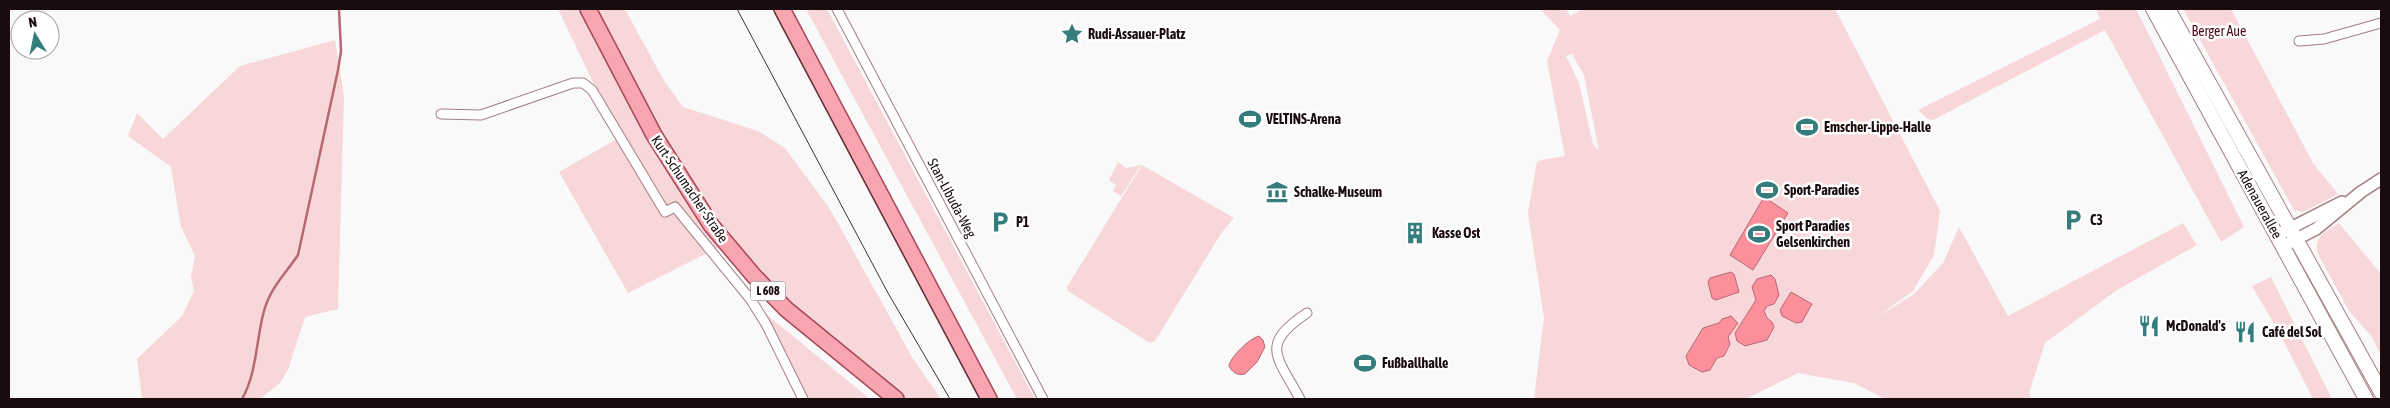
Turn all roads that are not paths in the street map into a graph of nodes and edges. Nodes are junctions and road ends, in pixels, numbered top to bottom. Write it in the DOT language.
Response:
graph roads {
  1 [pos="588,9"];
  2 [pos="782,9"];
  3 [pos="837,9"];
  4 [pos="2153,9"];
  5 [pos="2168,9"];
  6 [pos="2381,24"];
  7 [pos="2299,42"];
  8 [pos="441,114"];
  9 [pos="2381,180"];
  10 [pos="2294,233"];
  11 [pos="2280,240"];
  12 [pos="1307,313"];
  13 [pos="2381,392"];
  14 [pos="803,399"];
  15 [pos="896,399"];
  16 [pos="989,399"];
  17 [pos="1043,399"];
  18 [pos="1300,399"];
  19 [pos="2366,399"];
  1 -- 15 [label="main road, Kurt-Schumacher-Straße / L 608"];
  2 -- 16 [label="main road"];
  3 -- 17 [label="street, Stan-Libuda-Weg"];
  4 -- 11 [label="main road, Adenauerallee"];
  5 -- 10 [label="main road, Adenauerallee"];
  6 -- 7 [label="street"];
  8 -- 14 [label="street"];
  9 -- 10 [label="street"];
  10 -- 11 [label="street"];
  10 -- 13 [label="main road, Adenauerallee"];
  11 -- 19 [label="main road, Adenauerallee"];
  12 -- 18 [label="street"];
}
